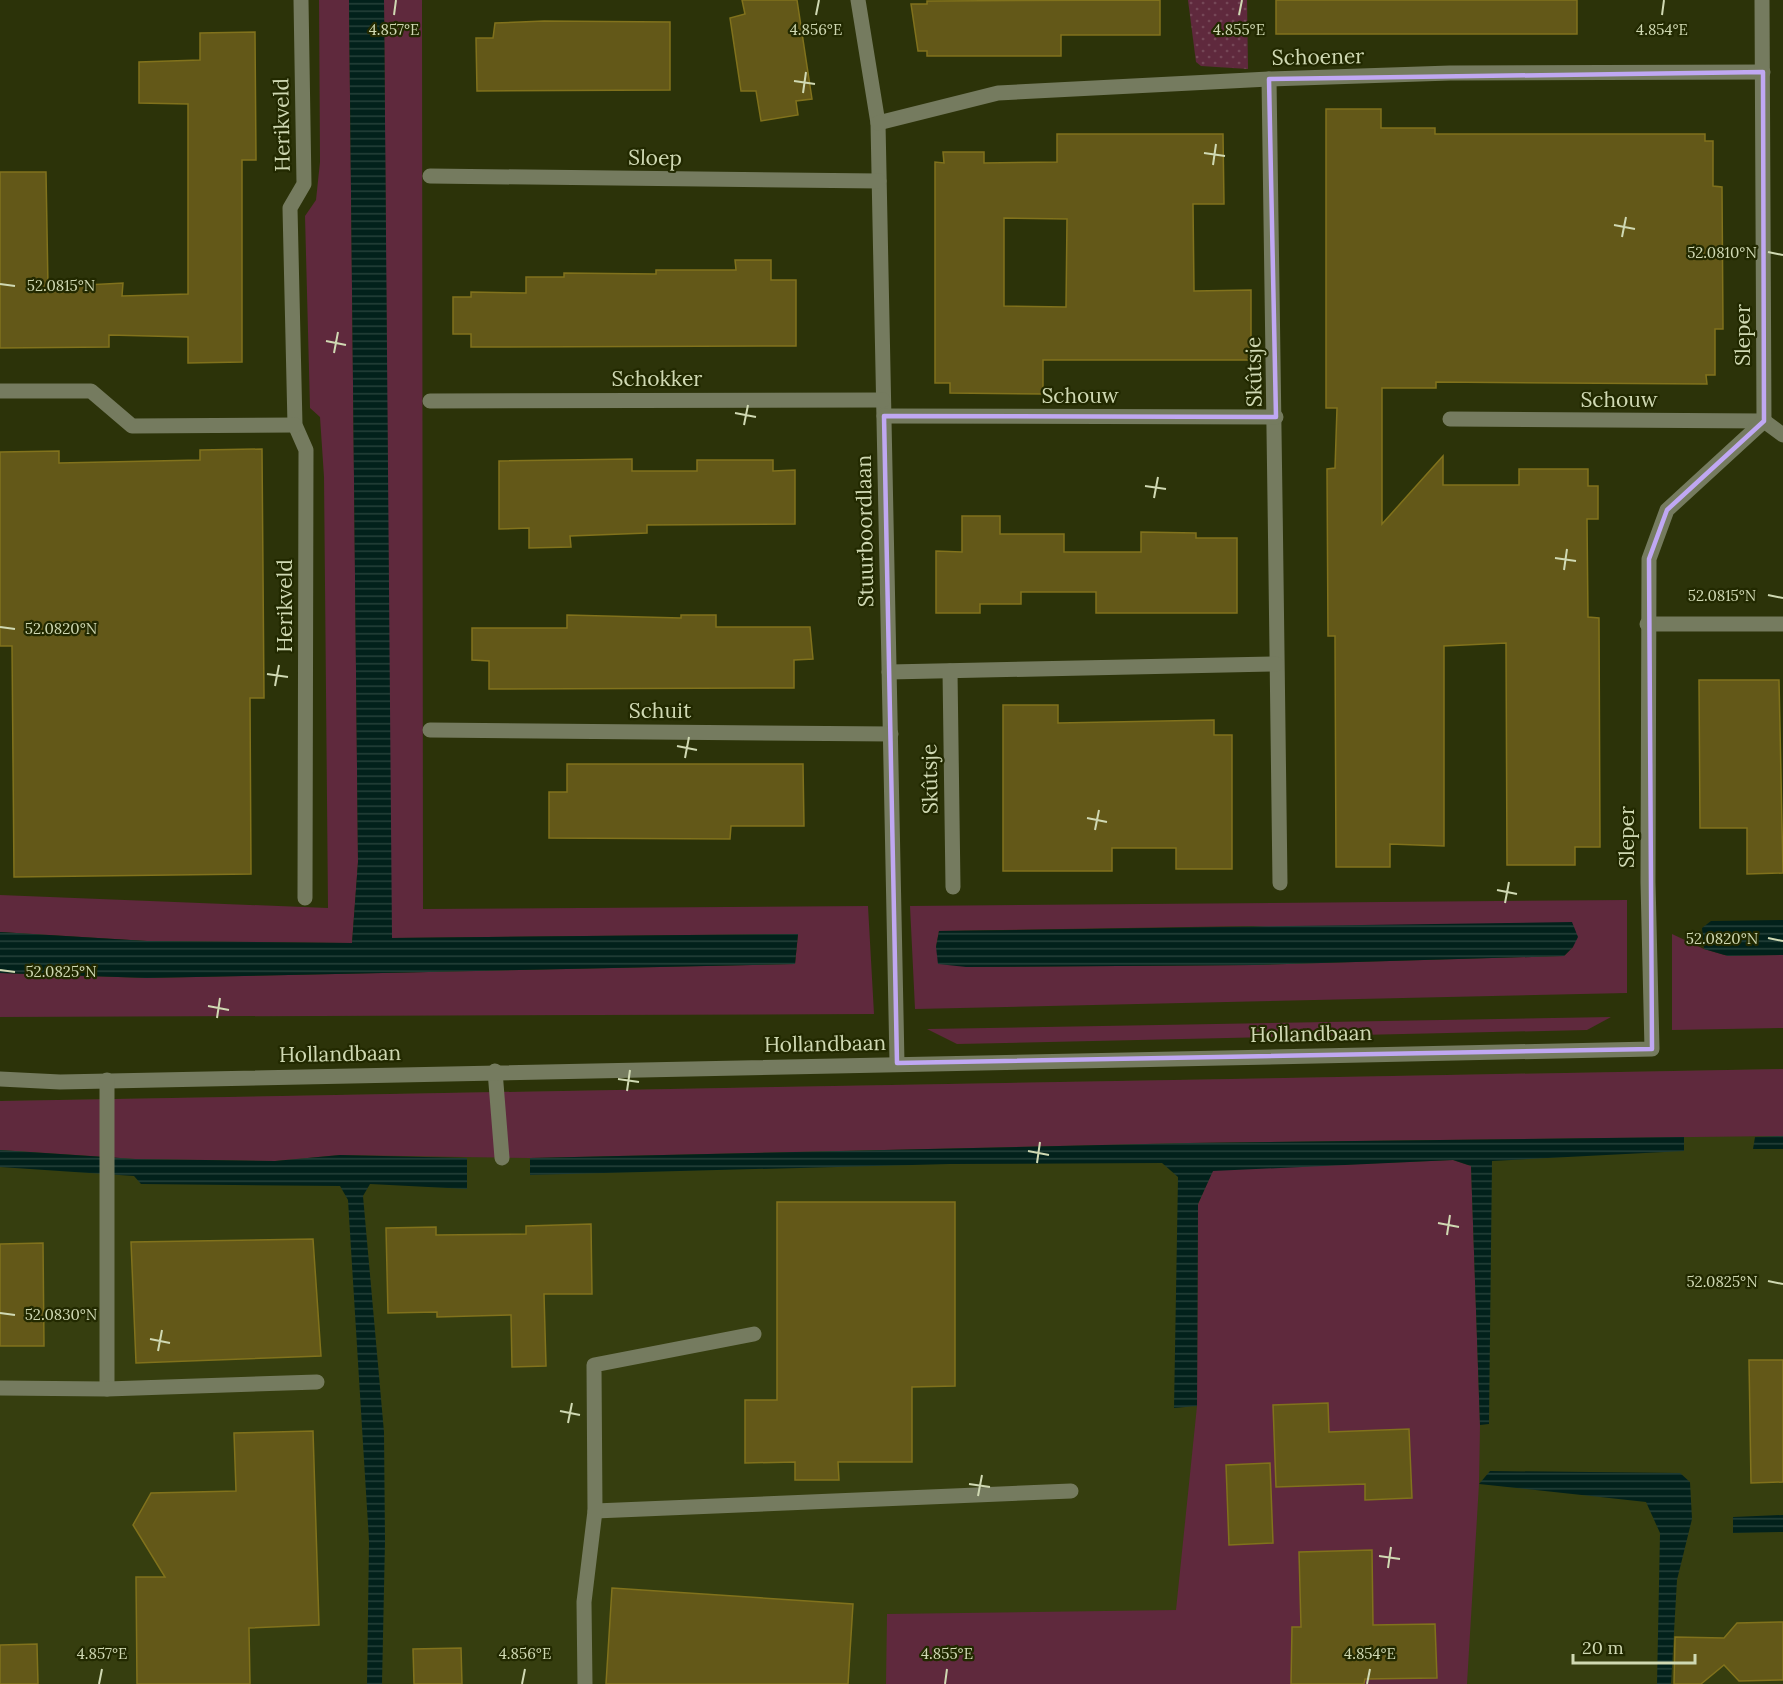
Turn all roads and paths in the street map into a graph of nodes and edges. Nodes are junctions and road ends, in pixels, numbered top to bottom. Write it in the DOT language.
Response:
graph roads {
  1 [pos="301,0"];
  2 [pos="858,0"];
  3 [pos="1762,0"];
  4 [pos="1763,72"];
  5 [pos="1269,79"];
  6 [pos="878,123"];
  7 [pos="430,176"];
  8 [pos="879,181"];
  9 [pos="0,391"];
  10 [pos="883,400"];
  11 [pos="430,401"];
  12 [pos="884,416"];
  13 [pos="1276,417"];
  14 [pos="1450,419"];
  15 [pos="1764,421"];
  16 [pos="295,425"];
  17 [pos="1783,435"];
  18 [pos="1647,624"];
  19 [pos="1783,624"];
  20 [pos="1276,664"];
  21 [pos="950,671"];
  22 [pos="889,672"];
  23 [pos="430,730"];
  24 [pos="891,734"];
  25 [pos="1280,883"];
  26 [pos="952,887"];
  27 [pos="305,898"];
  28 [pos="1652,1049"];
  29 [pos="897,1063"];
  30 [pos="495,1071"];
  31 [pos="0,1079"];
  32 [pos="107,1080"];
  33 [pos="501,1158"];
  34 [pos="754,1334"];
  35 [pos="317,1382"];
  36 [pos="0,1388"];
  37 [pos="107,1389"];
  38 [pos="1071,1491"];
  39 [pos="595,1511"];
  40 [pos="585,1684"];
  1 -- 16 [label="street, Herikveld"];
  2 -- 6 [label="street, Stuurboordlaan"];
  3 -- 4 [label="street, Sleper"];
  4 -- 5 [label="street, Schoener"];
  4 -- 15 [label="street, Sleper"];
  5 -- 6 [label="street, Schoener"];
  5 -- 13 [label="street, Skûtsje"];
  6 -- 8 [label="street, Stuurboordlaan"];
  7 -- 8 [label="street, Sloep"];
  8 -- 10 [label="street, Stuurboordlaan"];
  9 -- 16 [label="street"];
  10 -- 11 [label="street, Schokker"];
  10 -- 12 [label="street, Stuurboordlaan"];
  12 -- 13 [label="street, Schouw"];
  12 -- 22 [label="street, Stuurboordlaan"];
  13 -- 20 [label="street, Skûtsje"];
  14 -- 15 [label="street, Schouw"];
  15 -- 17 [label="street"];
  15 -- 18 [label="street, Sleper"];
  16 -- 27 [label="street, Herikveld"];
  18 -- 19 [label="street"];
  18 -- 28 [label="street, Sleper"];
  20 -- 21 [label="street"];
  20 -- 25 [label="street, Skûtsje"];
  21 -- 22 [label="street"];
  21 -- 26 [label="street, Skûtsje"];
  22 -- 24 [label="street, Stuurboordlaan"];
  23 -- 24 [label="street, Schuit"];
  24 -- 29 [label="street, Stuurboordlaan"];
  28 -- 29 [label="street, Hollandbaan"];
  29 -- 30 [label="street, Hollandbaan"];
  30 -- 32 [label="street, Hollandbaan"];
  30 -- 33 [label="street"];
  31 -- 32 [label="street, Hollandbaan"];
  32 -- 37 [label="street"];
  34 -- 39 [label="street"];
  35 -- 37 [label="street"];
  36 -- 37 [label="street"];
  38 -- 39 [label="street"];
  39 -- 40 [label="street"];
}
